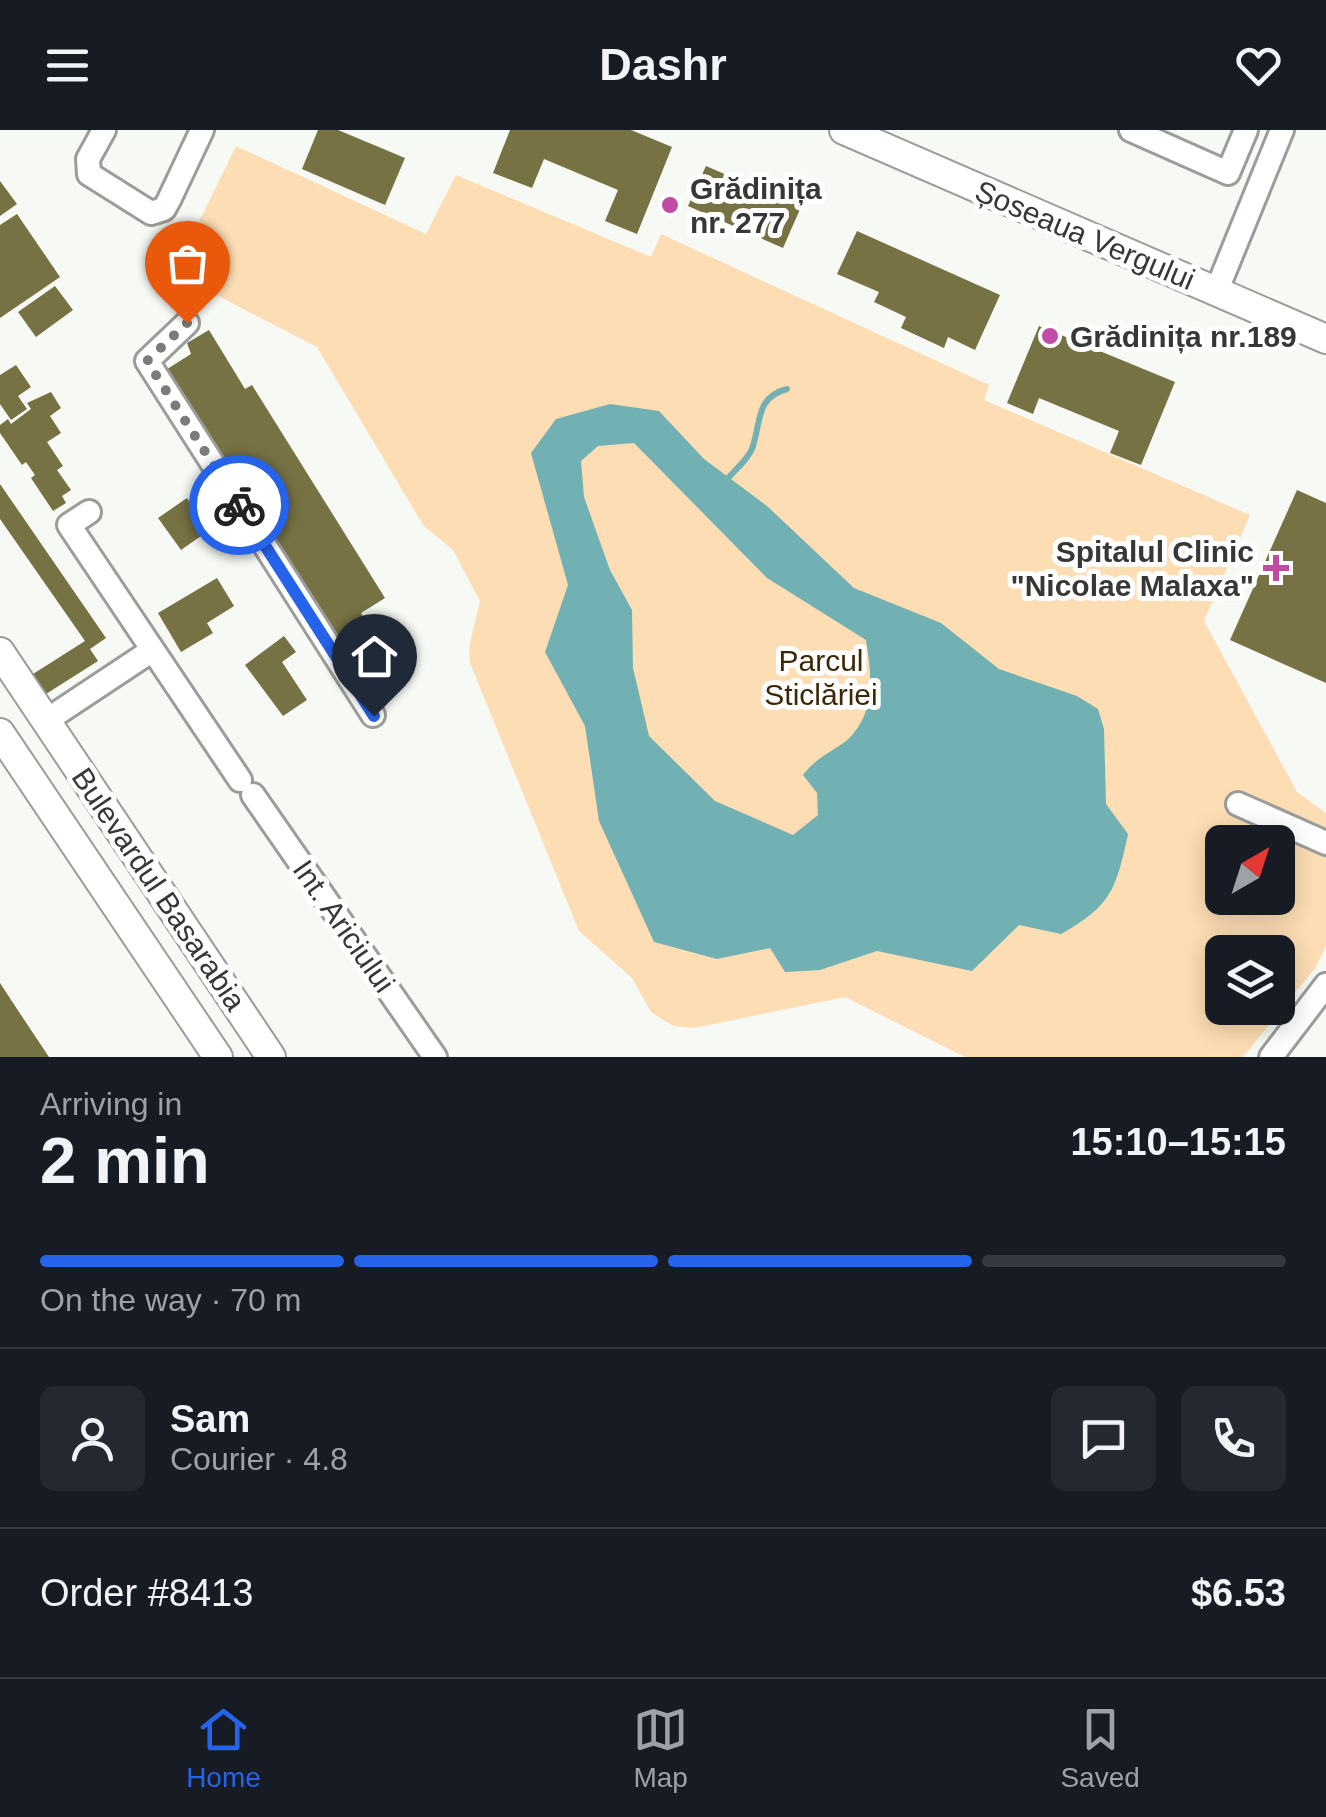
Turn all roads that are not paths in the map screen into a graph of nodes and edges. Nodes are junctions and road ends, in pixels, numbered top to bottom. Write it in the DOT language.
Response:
graph roads {
  1 [pos="104,130"];
  2 [pos="202,130"];
  3 [pos="1246,130"];
  4 [pos="1282,130"];
  5 [pos="852,132"];
  6 [pos="1146,133"];
  7 [pos="1216,292"];
  8 [pos="187,323"];
  9 [pos="1326,339"];
  10 [pos="89,512"];
  11 [pos="151,651"];
  12 [pos="0,652"];
  13 [pos="374,716"];
  14 [pos="47,720"];
  15 [pos="0,733"];
  16 [pos="1238,804"];
  17 [pos="1326,843"];
  18 [pos="1326,985"];
  19 [pos="218,1057"];
  20 [pos="271,1057"];
  21 [pos="435,1057"];
  22 [pos="1271,1057"];
  1 -- 2 [label="street"];
  3 -- 6 [label="street"];
  4 -- 7 [label="street"];
  5 -- 7 [label="main road, Șoseaua Vergului"];
  7 -- 9 [label="main road, Șoseaua Vergului"];
  8 -- 13 [label="street"];
  10 -- 11 [label="street"];
  11 -- 14 [label="street"];
  11 -- 21 [label="street, Int. Ariciului"];
  12 -- 14 [label="main road, Bulevardul Basarabia"];
  14 -- 20 [label="main road, Bulevardul Basarabia"];
  15 -- 19 [label="main road, Bulevardul Basarabia"];
  16 -- 17 [label="street"];
  18 -- 22 [label="street"];
}
